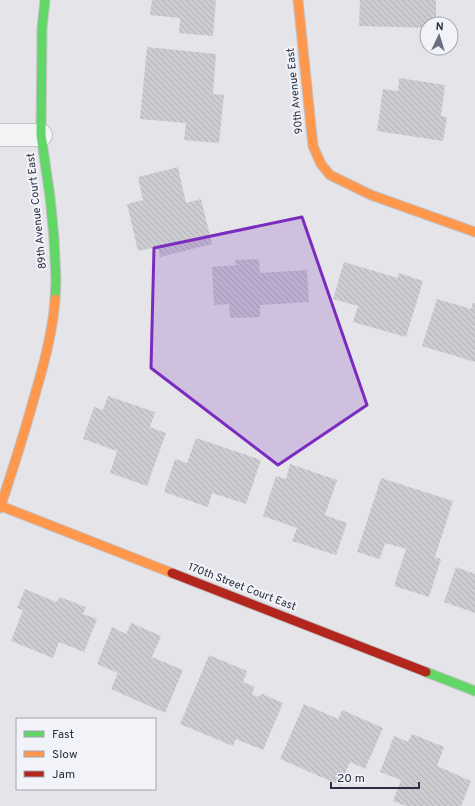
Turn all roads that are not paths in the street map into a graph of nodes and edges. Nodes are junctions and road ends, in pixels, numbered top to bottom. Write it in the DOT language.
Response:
graph roads {
  1 [pos="45,0"];
  2 [pos="298,0"];
  3 [pos="0,135"];
  4 [pos="41,135"];
  5 [pos="475,232"];
  6 [pos="0,507"];
  7 [pos="475,691"];
  1 -- 4 [label="street, 89th Avenue Court East"];
  2 -- 5 [label="street, 90th Avenue East"];
  3 -- 4 [label="street"];
  4 -- 6 [label="street, 89th Avenue Court East"];
  6 -- 7 [label="street, 170th Street Court East"];
}
